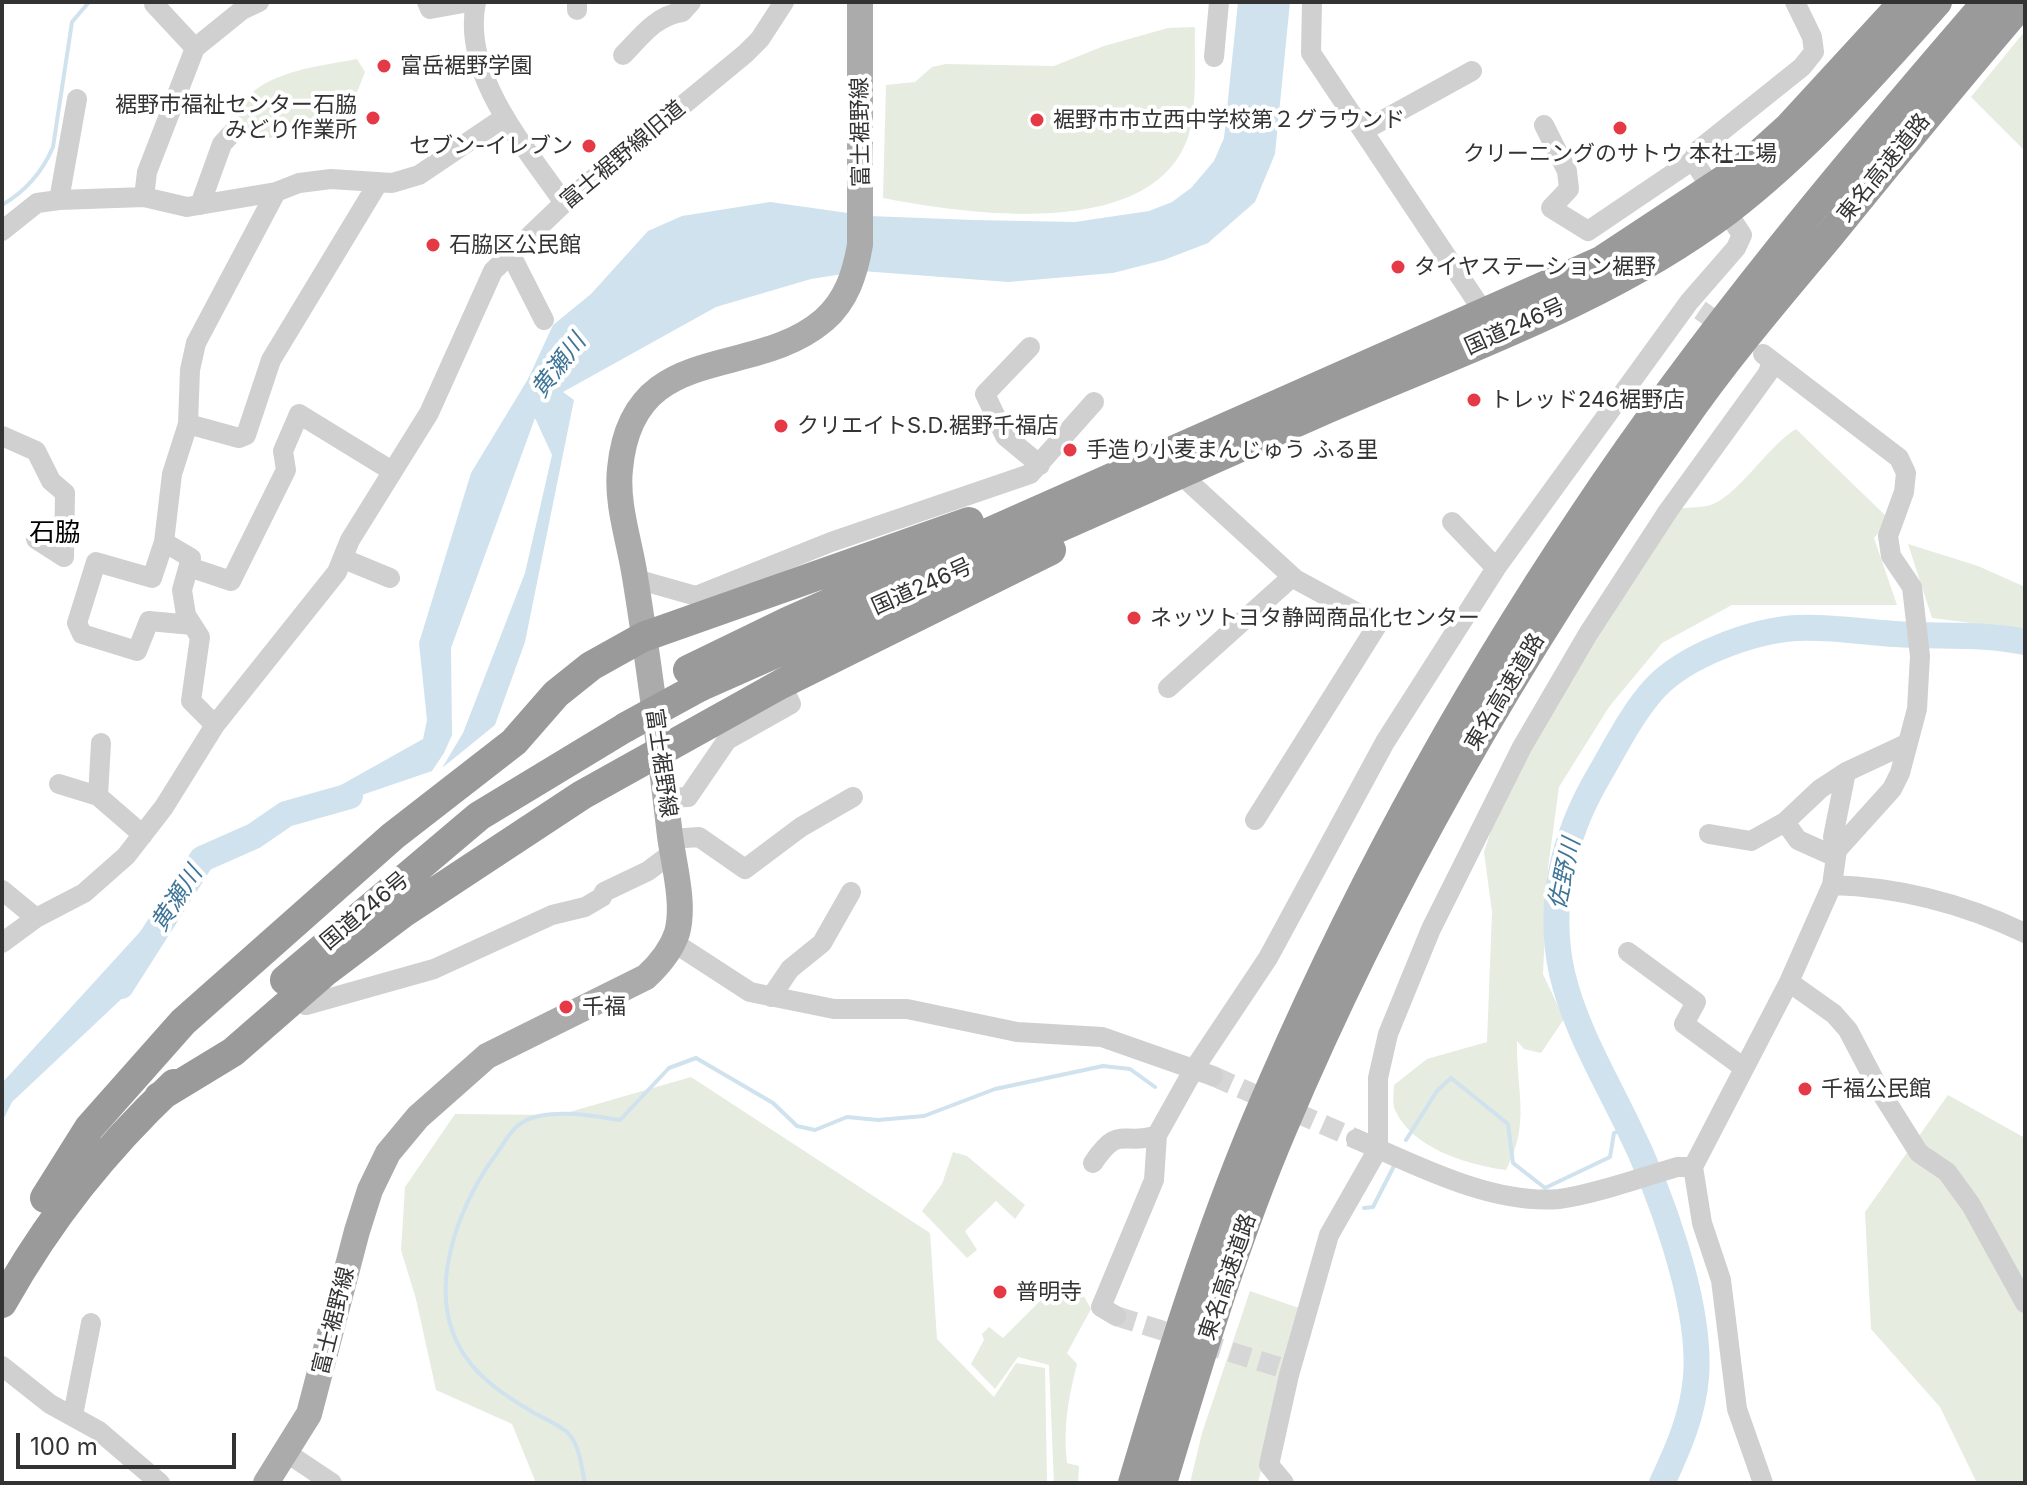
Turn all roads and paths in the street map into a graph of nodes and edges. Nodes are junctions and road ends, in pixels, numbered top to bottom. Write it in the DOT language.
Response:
graph roads {
  1 [pos="259,2"];
  2 [pos="427,2"];
  3 [pos="469,2"];
  4 [pos="476,2"];
  5 [pos="691,2"];
  6 [pos="784,2"];
  7 [pos="860,2"];
  8 [pos="1219,2"];
  9 [pos="1312,2"];
  10 [pos="1795,2"];
  11 [pos="1904,2"];
  12 [pos="1937,2"];
  13 [pos="154,4"];
  14 [pos="2006,7"];
  15 [pos="195,48"];
  16 [pos="623,55"];
  17 [pos="1214,57"];
  18 [pos="1472,71"];
  19 [pos="77,99"];
  20 [pos="505,117"];
  21 [pos="1544,125"];
  22 [pos="234,131"];
  23 [pos="1363,131"];
  24 [pos="1693,160"];
  25 [pos="378,183"];
  26 [pos="276,192"];
  27 [pos="144,197"];
  28 [pos="59,200"];
  29 [pos="1719,200"];
  30 [pos="564,203"];
  31 [pos="200,205"];
  32 [pos="2,231"];
  33 [pos="510,253"];
  34 [pos="1485,314"];
  35 [pos="544,320"];
  36 [pos="1030,347"];
  37 [pos="1094,402"];
  38 [pos="1322,411"];
  39 [pos="188,424"];
  40 [pos="2,436"];
  41 [pos="1040,465"];
  42 [pos="392,471"];
  43 [pos="1127,472"];
  44 [pos="1190,483"];
  45 [pos="1452,522"];
  46 [pos="36,539"];
  47 [pos="164,542"];
  48 [pos="344,559"];
  49 [pos="189,567"];
  50 [pos="1496,568"];
  51 [pos="1292,577"];
  52 [pos="390,578"];
  53 [pos="636,579"];
  54 [pos="192,625"];
  55 [pos="643,637"];
  56 [pos="694,679"];
  57 [pos="781,684"];
  58 [pos="1168,688"];
  59 [pos="620,718"];
  60 [pos="215,725"];
  61 [pos="101,743"];
  62 [pos="1906,744"];
  63 [pos="661,751"];
  64 [pos="1846,772"];
  65 [pos="59,784"];
  66 [pos="98,796"];
  67 [pos="853,797"];
  68 [pos="666,798"];
  69 [pos="1255,820"];
  70 [pos="1785,822"];
  71 [pos="1709,834"];
  72 [pos="143,835"];
  73 [pos="672,846"];
  74 [pos="1836,853"];
  75 [pos="1832,885"];
  76 [pos="2,890"];
  77 [pos="851,892"];
  78 [pos="36,918"];
  79 [pos="2025,933"];
  80 [pos="673,942"];
  81 [pos="2,943"];
  82 [pos="1628,952"];
  83 [pos="1789,982"];
  84 [pos="298,996"];
  85 [pos="771,997"];
  86 [pos="1744,1068"];
  87 [pos="1203,1072"];
  88 [pos="159,1097"];
  89 [pos="1157,1135"];
  90 [pos="1356,1139"];
  91 [pos="1378,1149"];
  92 [pos="1093,1163"];
  93 [pos="1685,1167"];
  94 [pos="45,1198"];
  95 [pos="2,1262"];
  96 [pos="2,1303"];
  97 [pos="2025,1303"];
  98 [pos="1116,1316"];
  99 [pos="91,1323"];
  100 [pos="2,1366"];
  101 [pos="73,1415"];
  102 [pos="287,1453"];
  103 [pos="160,1483"];
  104 [pos="266,1483"];
  105 [pos="332,1483"];
  106 [pos="1133,1483"];
  107 [pos="1162,1483"];
  108 [pos="1284,1483"];
  109 [pos="1763,1483"];
  1 -- 15 [label="street"];
  2 -- 3 [label="street"];
  4 -- 20 [label="street"];
  5 -- 16 [label="street"];
  6 -- 30 [label="street, 富士裾野線旧道"];
  7 -- 53 [label="main road, 富士裾野線"];
  8 -- 17 [label="street"];
  9 -- 23 [label="street"];
  10 -- 24 [label="street"];
  11 -- 29 [label="highway, 国道246号"];
  12 -- 29 [label="highway, 国道246号"];
  13 -- 15 [label="street"];
  14 -- 106 [label="highway, 東名高速道路"];
  14 -- 107 [label="highway, 東名高速道路"];
  15 -- 27 [label="street"];
  18 -- 23 [label="street"];
  19 -- 28 [label="street"];
  20 -- 25 [label="street"];
  20 -- 30 [label="street"];
  21 -- 24 [label="street"];
  22 -- 31 [label="street"];
  23 -- 34 [label="street"];
  24 -- 29 [label="street"];
  25 -- 26 [label="street"];
  25 -- 39 [label="street"];
  26 -- 31 [label="street"];
  26 -- 39 [label="street"];
  27 -- 28 [label="street"];
  27 -- 31 [label="street"];
  28 -- 32 [label="street"];
  29 -- 34 [label="highway, 国道246号"];
  29 -- 38 [label="highway, 国道246号"];
  29 -- 50 [label="street"];
  30 -- 33 [label="street, 富士裾野線旧道"];
  33 -- 35 [label="street"];
  33 -- 42 [label="street, 富士裾野線旧道"];
  34 -- 43 [label="highway, 国道246号"];
  36 -- 41 [label="street"];
  37 -- 41 [label="street"];
  38 -- 44 [label="highway"];
  38 -- 56 [label="highway, 国道246号"];
  39 -- 47 [label="street"];
  40 -- 46 [label="street"];
  41 -- 53 [label="street"];
  42 -- 48 [label="street, 富士裾野線旧道"];
  42 -- 49 [label="street"];
  43 -- 55 [label="highway"];
  43 -- 56 [label="highway, 国道246号"];
  44 -- 51 [label="street"];
  44 -- 57 [label="highway"];
  45 -- 50 [label="street"];
  47 -- 49 [label="street"];
  47 -- 54 [label="street"];
  48 -- 52 [label="street"];
  48 -- 60 [label="street, 富士裾野線旧道"];
  49 -- 54 [label="street"];
  50 -- 87 [label="street"];
  51 -- 58 [label="street"];
  51 -- 69 [label="street"];
  53 -- 55 [label="main road, 富士裾野線"];
  54 -- 60 [label="street"];
  55 -- 63 [label="main road, 富士裾野線"];
  55 -- 94 [label="highway"];
  56 -- 59 [label="highway, 国道246号, bridge"];
  57 -- 63 [label="highway"];
  57 -- 68 [label="street"];
  59 -- 88 [label="highway, 国道246号"];
  59 -- 94 [label="highway, 国道246号"];
  60 -- 72 [label="street, 富士裾野線旧道"];
  61 -- 66 [label="street"];
  62 -- 64 [label="street"];
  62 -- 74 [label="street"];
  62 -- 91 [label="street"];
  63 -- 68 [label="main road, 富士裾野線"];
  63 -- 84 [label="highway"];
  64 -- 70 [label="street"];
  64 -- 74 [label="street"];
  65 -- 66 [label="street"];
  66 -- 72 [label="street"];
  67 -- 73 [label="street"];
  68 -- 73 [label="main road, 富士裾野線"];
  70 -- 71 [label="street"];
  70 -- 74 [label="street"];
  72 -- 78 [label="street, 富士裾野線旧道"];
  73 -- 80 [label="main road, 富士裾野線"];
  73 -- 84 [label="street"];
  74 -- 75 [label="street"];
  75 -- 79 [label="street"];
  75 -- 83 [label="street"];
  76 -- 78 [label="street"];
  77 -- 85 [label="street"];
  78 -- 81 [label="street, 富士裾野線旧道"];
  80 -- 85 [label="street"];
  80 -- 102 [label="main road, 富士裾野線"];
  82 -- 86 [label="street"];
  83 -- 86 [label="street"];
  83 -- 97 [label="street"];
  84 -- 88 [label="highway"];
  85 -- 87 [label="street"];
  86 -- 93 [label="street"];
  87 -- 89 [label="street"];
  88 -- 96 [label="highway, 国道246号"];
  89 -- 92 [label="street"];
  89 -- 98 [label="street"];
  90 -- 91 [label="street"];
  91 -- 93 [label="street"];
  91 -- 108 [label="street"];
  93 -- 109 [label="street"];
  94 -- 95 [label="highway, 国道246号"];
  99 -- 101 [label="street"];
  100 -- 101 [label="street"];
  101 -- 103 [label="street"];
  102 -- 104 [label="main road, 富士裾野線"];
  102 -- 105 [label="street"];
}
